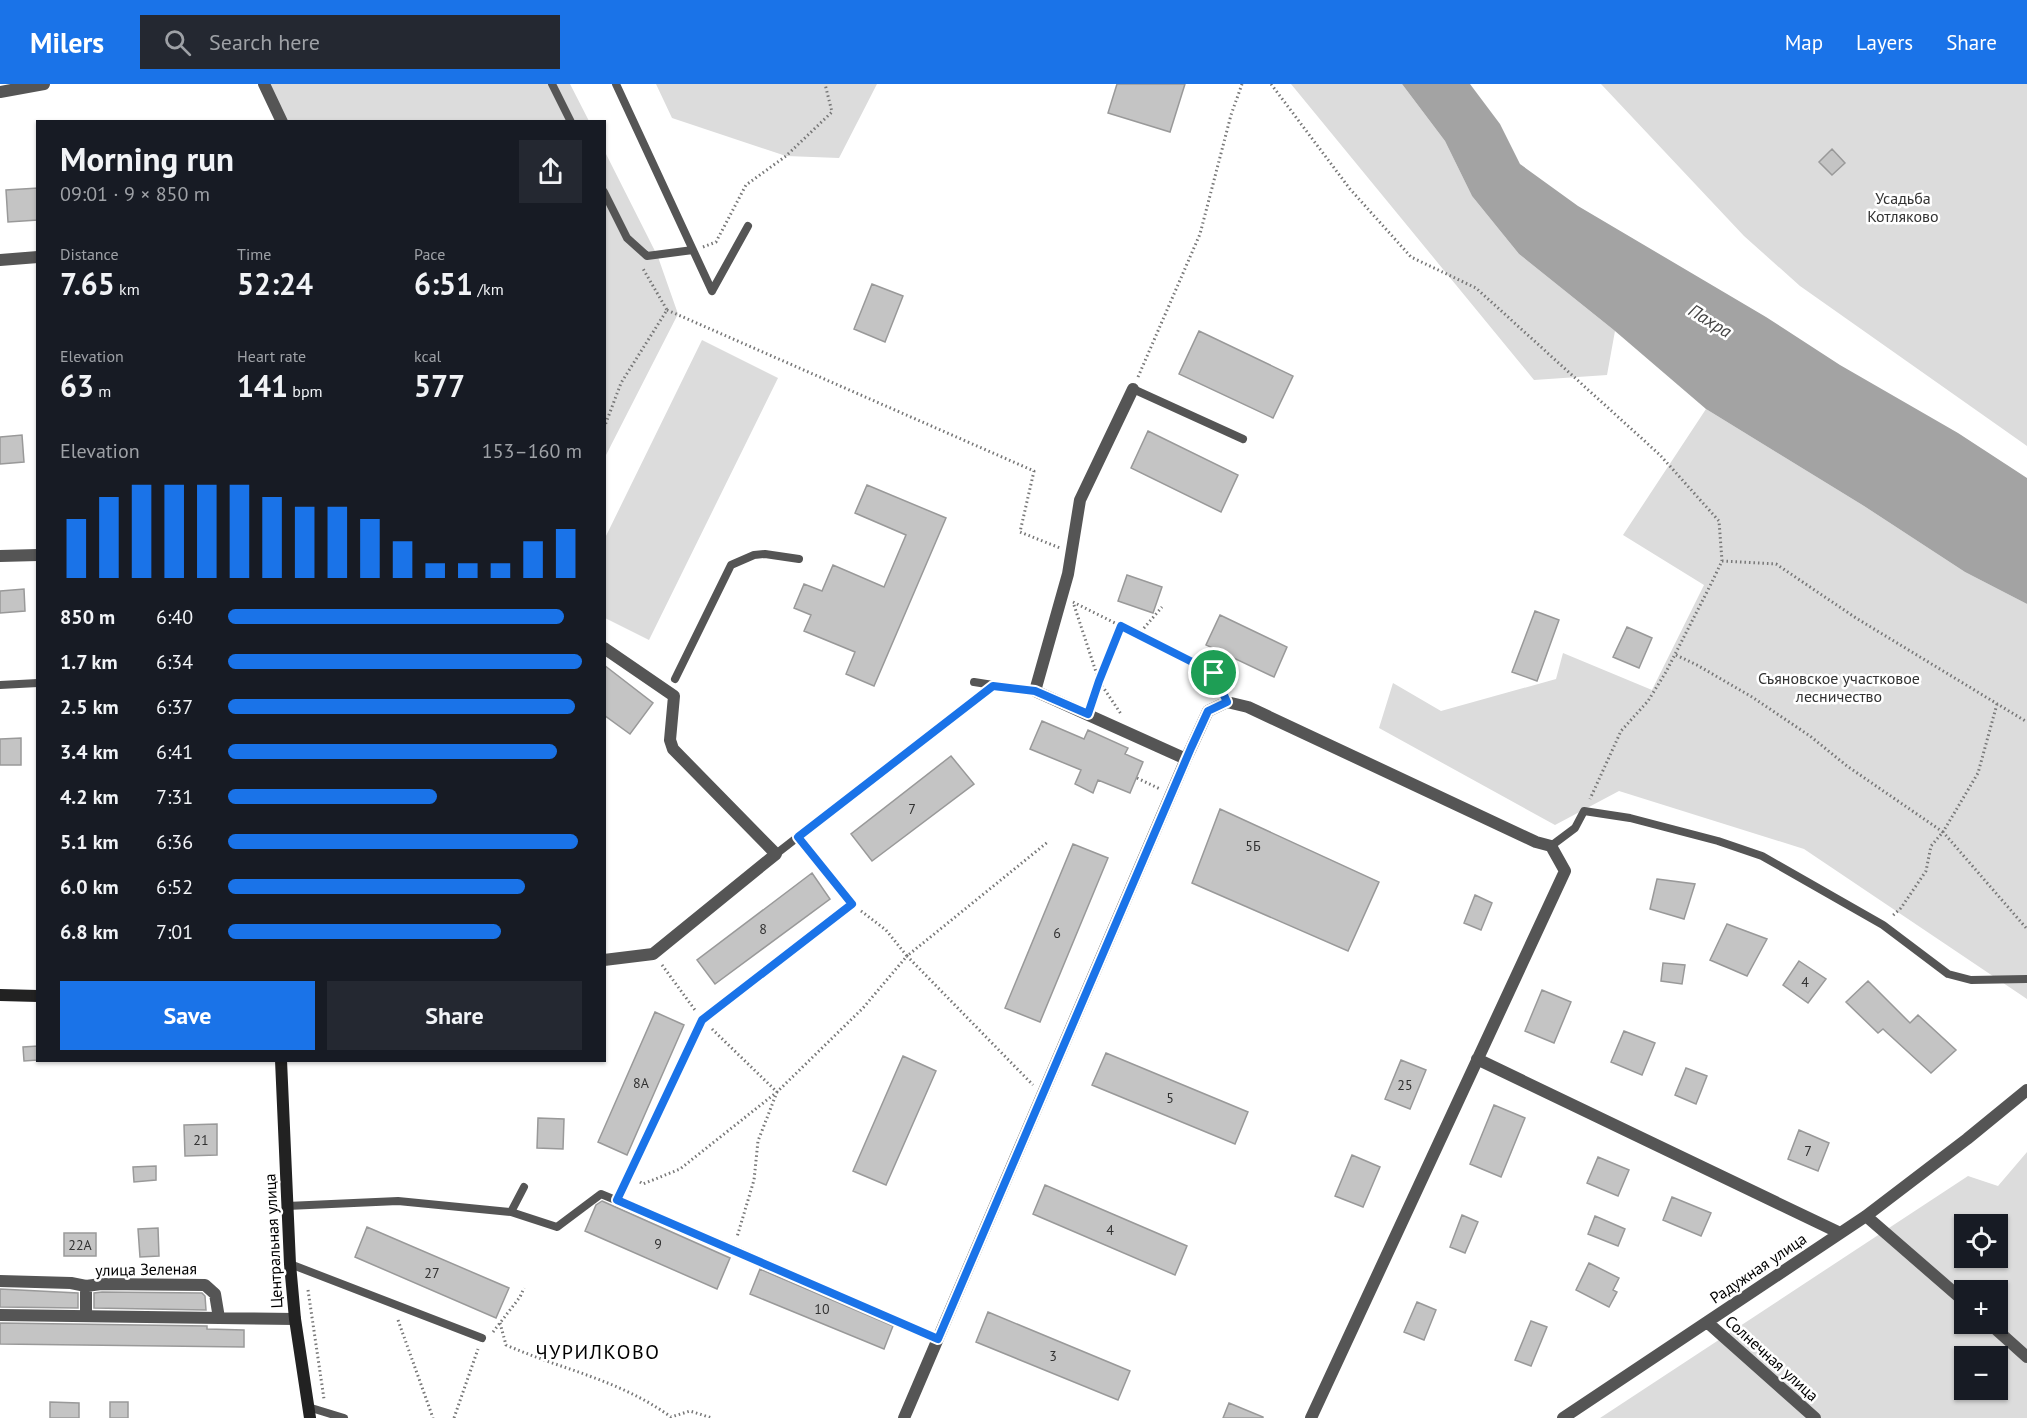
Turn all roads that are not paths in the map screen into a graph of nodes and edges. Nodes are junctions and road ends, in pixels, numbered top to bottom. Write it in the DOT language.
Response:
graph roads {
  1 [pos="44,84"];
  2 [pos="264,84"];
  3 [pos="552,84"];
  4 [pos="616,84"];
  5 [pos="0,92"];
  6 [pos="281,120"];
  7 [pos="570,120"];
  8 [pos="606,196"];
  9 [pos="748,226"];
  10 [pos="693,250"];
  11 [pos="36,257"];
  12 [pos="0,260"];
  13 [pos="1133,389"];
  14 [pos="1243,439"];
  15 [pos="36,555"];
  16 [pos="0,556"];
  17 [pos="799,559"];
  18 [pos="606,649"];
  19 [pos="675,679"];
  20 [pos="974,682"];
  21 [pos="36,683"];
  22 [pos="0,685"];
  23 [pos="993,686"];
  24 [pos="1035,691"];
  25 [pos="1186,759"];
  26 [pos="798,837"];
  27 [pos="1551,846"];
  28 [pos="776,854"];
  29 [pos="606,960"];
  30 [pos="2027,979"];
  31 [pos="0,995"];
  32 [pos="36,996"];
  33 [pos="1477,1059"];
  34 [pos="281,1062"];
  35 [pos="2027,1090"];
  36 [pos="524,1187"];
  37 [pos="617,1200"];
  38 [pos="287,1206"];
  39 [pos="511,1212"];
  40 [pos="1866,1215"];
  41 [pos="1840,1233"];
  42 [pos="290,1264"];
  43 [pos="0,1281"];
  44 [pos="87,1286"];
  45 [pos="1954,1292"];
  46 [pos="0,1315"];
  47 [pos="86,1316"];
  48 [pos="219,1317"];
  49 [pos="295,1318"];
  50 [pos="1707,1322"];
  51 [pos="2001,1334"];
  52 [pos="482,1338"];
  53 [pos="938,1339"];
  54 [pos="2027,1357"];
  55 [pos="309,1413"];
  56 [pos="344,1418"];
  57 [pos="904,1418"];
  58 [pos="1311,1418"];
  59 [pos="1563,1418"];
  60 [pos="1815,1418"];
  1 -- 5 [label="street"];
  2 -- 6 [label="street"];
  3 -- 7 [label="lane"];
  4 -- 10 [label="lane"];
  8 -- 10 [label="lane"];
  9 -- 10 [label="lane"];
  11 -- 12 [label="street"];
  13 -- 14 [label="lane"];
  13 -- 24 [label="street"];
  15 -- 16 [label="street"];
  17 -- 19 [label="lane"];
  18 -- 28 [label="street"];
  20 -- 23 [label="lane"];
  21 -- 22 [label="lane"];
  23 -- 24 [label="lane"];
  23 -- 26 [label="lane"];
  24 -- 25 [label="street"];
  25 -- 27 [label="street"];
  25 -- 53 [label="street"];
  26 -- 28 [label="lane"];
  26 -- 37 [label="lane"];
  27 -- 30 [label="lane"];
  27 -- 33 [label="street"];
  28 -- 29 [label="street"];
  31 -- 32 [label="street"];
  33 -- 41 [label="street"];
  33 -- 58 [label="street"];
  34 -- 38 [label="street, Центральная улица"];
  35 -- 40 [label="street, Радужная улица"];
  36 -- 39 [label="lane"];
  37 -- 39 [label="lane"];
  37 -- 53 [label="lane"];
  38 -- 39 [label="lane"];
  38 -- 42 [label="street, Центральная улица"];
  40 -- 41 [label="street, Радужная улица"];
  40 -- 45 [label="street"];
  41 -- 50 [label="street, Радужная улица"];
  42 -- 49 [label="street, Центральная улица"];
  42 -- 52 [label="lane"];
  43 -- 44 [label="street, улица Зеленая"];
  44 -- 47 [label="street, улица Зеленая"];
  44 -- 48 [label="street, улица Зеленая"];
  46 -- 47 [label="street"];
  47 -- 48 [label="street"];
  48 -- 49 [label="street"];
  49 -- 55 [label="street, Центральная улица"];
  50 -- 59 [label="street, Радужная улица"];
  50 -- 60 [label="street, Солнечная улица"];
  51 -- 54 [label="street"];
  53 -- 57 [label="street"];
  55 -- 56 [label="lane"];
}
